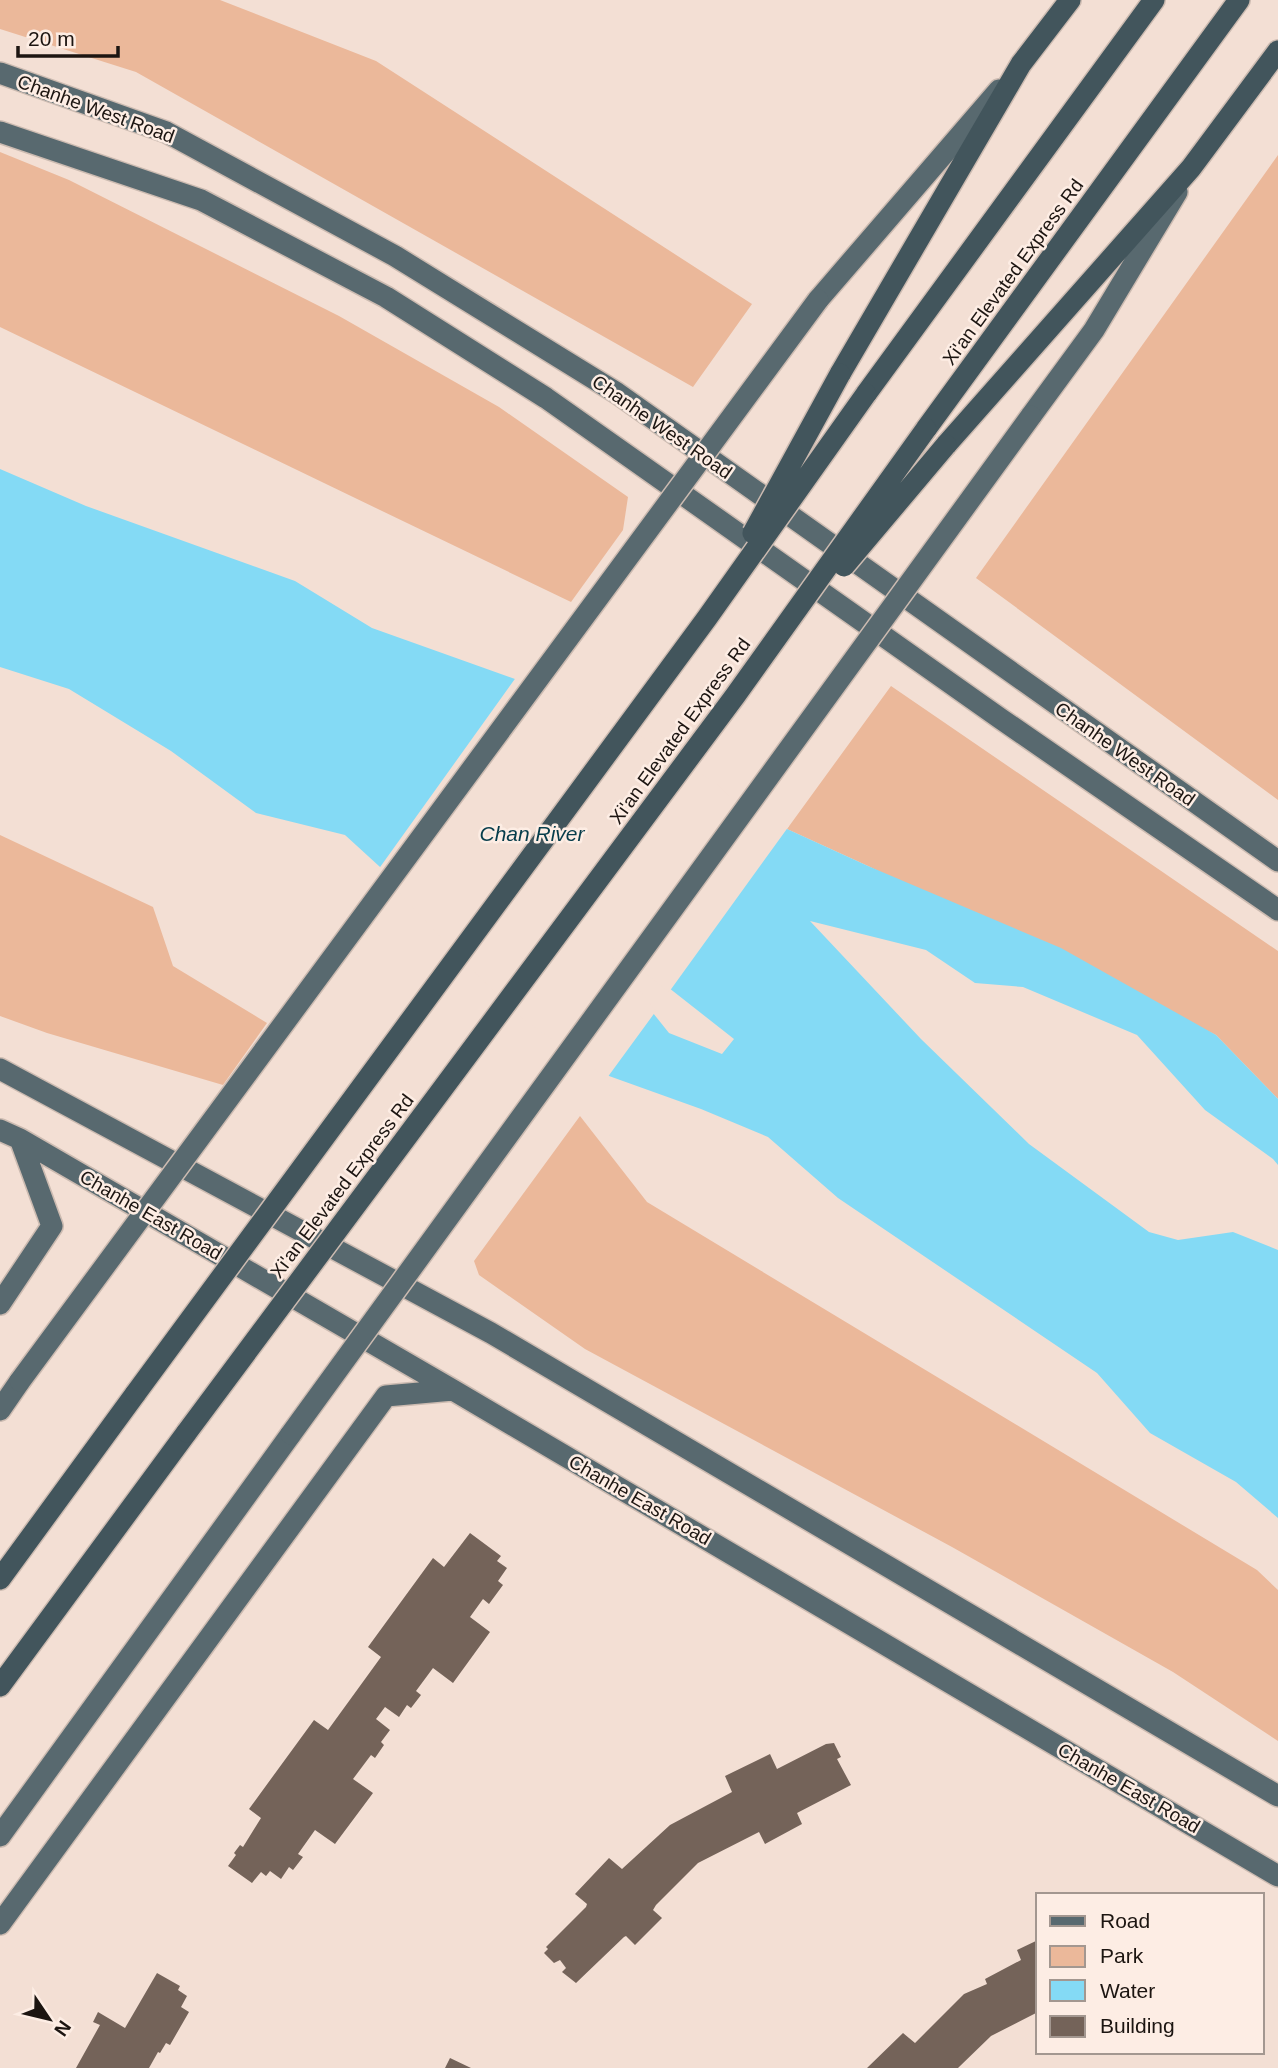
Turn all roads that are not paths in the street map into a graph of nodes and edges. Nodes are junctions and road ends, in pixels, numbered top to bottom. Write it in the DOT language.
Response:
graph roads {
  1 [pos="1070,0"];
  2 [pos="1154,0"];
  3 [pos="1239,0"];
  4 [pos="1278,51"];
  5 [pos="1021,64"];
  6 [pos="0,73"];
  7 [pos="0,132"];
  8 [pos="1191,167"];
  9 [pos="707,618"];
  10 [pos="735,696"];
  11 [pos="1278,861"];
  12 [pos="1278,909"];
  13 [pos="0,1069"];
  14 [pos="0,1129"];
  15 [pos="20,1139"];
  16 [pos="0,1304"];
  17 [pos="453,1390"];
  18 [pos="0,1410"];
  19 [pos="0,1579"];
  20 [pos="0,1686"];
  21 [pos="1278,1796"];
  22 [pos="0,1836"];
  23 [pos="1278,1876"];
  24 [pos="0,1924"];
  1 -- 5 [label="highway"];
  2 -- 9 [label="highway, bridge"];
  3 -- 10 [label="highway, Xi'an Elevated Express Rd, bridge"];
  4 -- 8 [label="highway"];
  5 -- 9 [label="highway, bridge"];
  5 -- 18 [label="main road, bridge"];
  6 -- 11 [label="main road, Chanhe West Road"];
  7 -- 12 [label="main road"];
  8 -- 10 [label="highway, bridge"];
  8 -- 22 [label="main road, bridge"];
  9 -- 19 [label="highway, bridge"];
  10 -- 20 [label="highway, Xi'an Elevated Express Rd, bridge"];
  13 -- 21 [label="main road"];
  14 -- 15 [label="main road, Chanhe East Road"];
  15 -- 16 [label="main road"];
  15 -- 17 [label="main road, Chanhe East Road"];
  17 -- 23 [label="main road, Chanhe East Road"];
  17 -- 24 [label="main road"];
}
